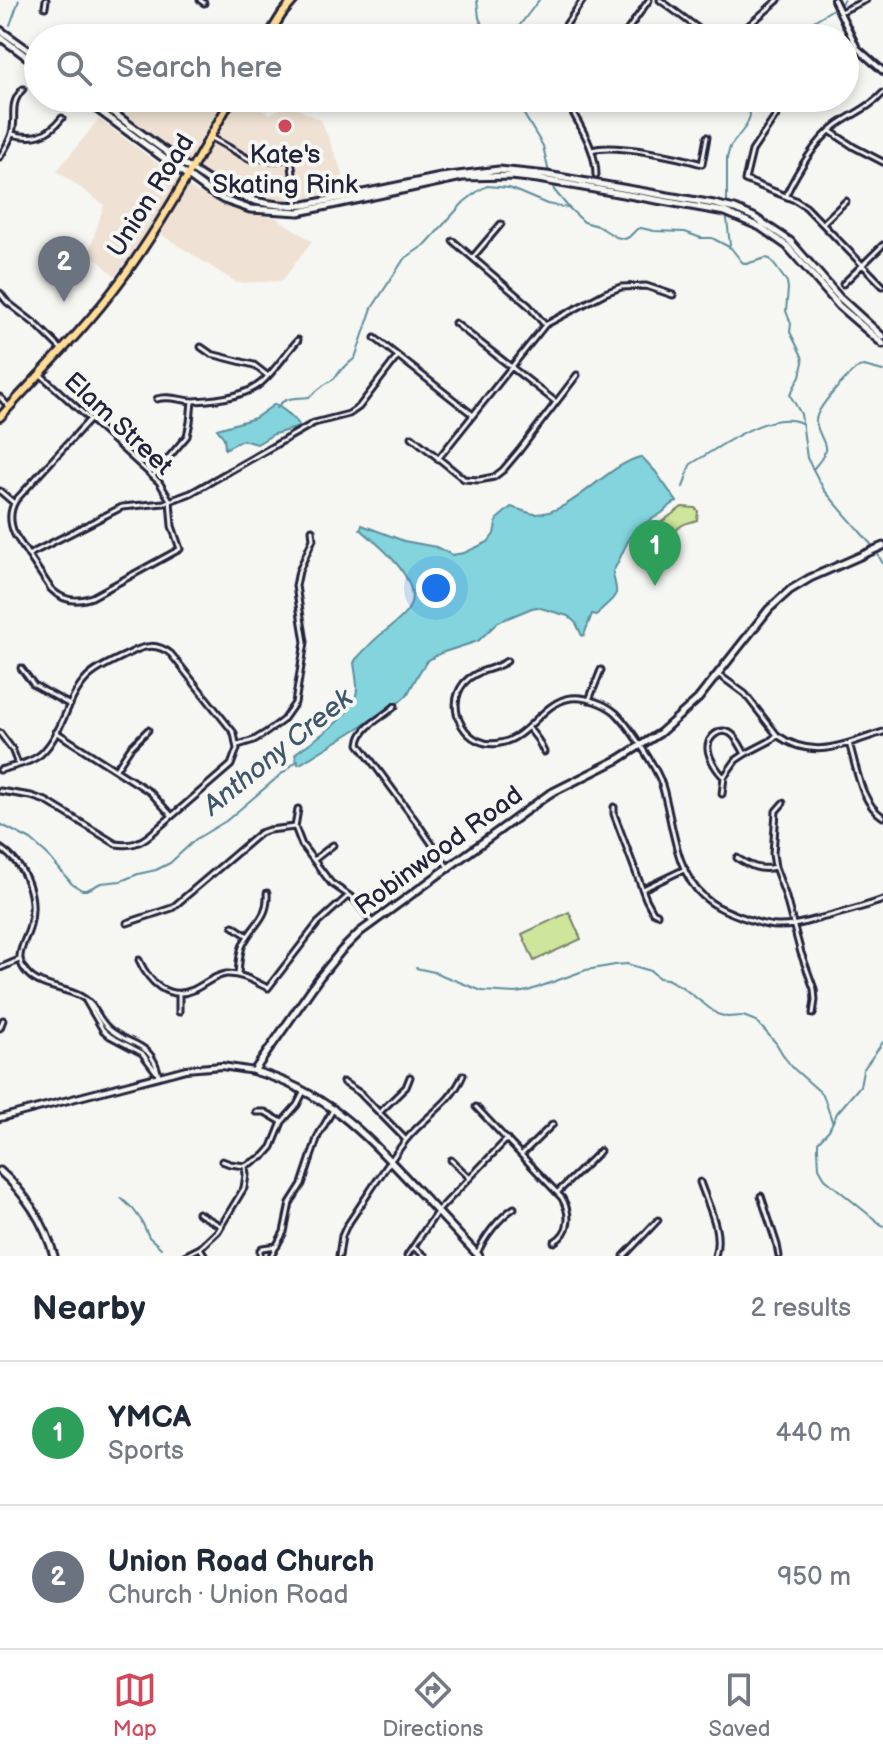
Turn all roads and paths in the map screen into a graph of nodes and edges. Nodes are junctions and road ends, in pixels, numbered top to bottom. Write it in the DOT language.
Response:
graph roads {
  1 [pos="46,0"];
  2 [pos="294,0"];
  3 [pos="583,0"];
  4 [pos="649,0"];
  5 [pos="660,0"];
  6 [pos="834,0"];
  7 [pos="866,0"];
  8 [pos="774,1"];
  9 [pos="45,7"];
  10 [pos="840,12"];
  11 [pos="276,24"];
  12 [pos="567,24"];
  13 [pos="632,24"];
  14 [pos="692,24"];
  15 [pos="750,24"];
  16 [pos="846,24"];
  17 [pos="0,30"];
  18 [pos="0,37"];
  19 [pos="24,47"];
  20 [pos="859,50"];
  21 [pos="24,55"];
  22 [pos="883,71"];
  23 [pos="23,89"];
  24 [pos="883,93"];
  25 [pos="102,112"];
  26 [pos="111,112"];
  27 [pos="224,112"];
  28 [pos="572,112"];
  29 [pos="779,112"];
  30 [pos="62,118"];
  31 [pos="830,131"];
  32 [pos="12,134"];
  33 [pos="210,137"];
  34 [pos="707,137"];
  35 [pos="310,149"];
  36 [pos="592,150"];
  37 [pos="0,157"];
  38 [pos="291,158"];
  39 [pos="883,162"];
  40 [pos="189,172"];
  41 [pos="596,175"];
  42 [pos="437,180"];
  43 [pos="572,182"];
  44 [pos="786,196"];
  45 [pos="846,201"];
  46 [pos="297,206"];
  47 [pos="823,223"];
  48 [pos="501,224"];
  49 [pos="453,241"];
  50 [pos="883,245"];
  51 [pos="473,257"];
  52 [pos="863,266"];
  53 [pos="843,284"];
  54 [pos="883,286"];
  55 [pos="0,293"];
  56 [pos="673,295"];
  57 [pos="455,323"];
  58 [pos="545,325"];
  59 [pos="883,337"];
  60 [pos="375,338"];
  61 [pos="298,340"];
  62 [pos="883,344"];
  63 [pos="201,347"];
  64 [pos="62,350"];
  65 [pos="398,356"];
  66 [pos="511,367"];
  67 [pos="39,374"];
  68 [pos="577,375"];
  69 [pos="268,376"];
  70 [pos="0,397"];
  71 [pos="157,399"];
  72 [pos="192,401"];
  73 [pos="556,402"];
  74 [pos="9,407"];
  75 [pos="473,415"];
  76 [pos="0,417"];
  77 [pos="90,419"];
  78 [pos="412,437"];
  79 [pos="438,459"];
  80 [pos="153,476"];
  81 [pos="0,491"];
  82 [pos="170,500"];
  83 [pos="14,503"];
  84 [pos="312,530"];
  85 [pos="883,546"];
  86 [pos="28,555"];
  87 [pos="507,661"];
  88 [pos="21,668"];
  89 [pos="601,670"];
  90 [pos="718,674"];
  91 [pos="589,700"];
  92 [pos="70,705"];
  93 [pos="395,706"];
  94 [pos="528,727"];
  95 [pos="148,730"];
  96 [pos="56,732"];
  97 [pos="883,732"];
  98 [pos="0,733"];
  99 [pos="777,735"];
  100 [pos="849,743"];
  101 [pos="238,745"];
  102 [pos="641,747"];
  103 [pos="544,752"];
  104 [pos="745,754"];
  105 [pos="18,764"];
  106 [pos="116,769"];
  107 [pos="0,770"];
  108 [pos="724,777"];
  109 [pos="1,790"];
  110 [pos="722,794"];
  111 [pos="783,803"];
  112 [pos="614,807"];
  113 [pos="298,809"];
  114 [pos="172,816"];
  115 [pos="883,817"];
  116 [pos="295,827"];
  117 [pos="333,845"];
  118 [pos="0,848"];
  119 [pos="737,858"];
  120 [pos="314,860"];
  121 [pos="775,867"];
  122 [pos="449,869"];
  123 [pos="685,869"];
  124 [pos="643,889"];
  125 [pos="267,893"];
  126 [pos="348,896"];
  127 [pos="883,900"];
  128 [pos="657,914"];
  129 [pos="372,922"];
  130 [pos="127,923"];
  131 [pos="793,925"];
  132 [pos="233,926"];
  133 [pos="248,936"];
  134 [pos="20,960"];
  135 [pos="139,960"];
  136 [pos="0,968"];
  137 [pos="238,975"];
  138 [pos="179,994"];
  139 [pos="179,1012"];
  140 [pos="813,1014"];
  141 [pos="3,1020"];
  142 [pos="0,1028"];
  143 [pos="254,1071"];
  144 [pos="463,1075"];
  145 [pos="159,1076"];
  146 [pos="410,1077"];
  147 [pos="343,1082"];
  148 [pos="304,1091"];
  149 [pos="476,1107"];
  150 [pos="334,1108"];
  151 [pos="256,1112"];
  152 [pos="379,1113"];
  153 [pos="0,1118"];
  154 [pos="282,1122"];
  155 [pos="553,1124"];
  156 [pos="507,1139"];
  157 [pos="406,1140"];
  158 [pos="600,1151"];
  159 [pos="522,1154"];
  160 [pos="451,1160"];
  161 [pos="222,1161"];
  162 [pos="391,1161"];
  163 [pos="245,1166"];
  164 [pos="0,1171"];
  165 [pos="470,1178"];
  166 [pos="700,1182"];
  167 [pos="558,1192"];
  168 [pos="761,1196"];
  169 [pos="514,1208"];
  170 [pos="437,1212"];
  171 [pos="198,1213"];
  172 [pos="658,1220"];
  173 [pos="221,1226"];
  174 [pos="554,1242"];
  175 [pos="277,1246"];
  176 [pos="413,1247"];
  177 [pos="200,1248"];
  178 [pos="478,1255"];
  179 [pos="54,1256"];
  180 [pos="184,1256"];
  181 [pos="205,1256"];
  182 [pos="260,1256"];
  183 [pos="271,1256"];
  184 [pos="339,1256"];
  185 [pos="407,1256"];
  186 [pos="425,1256"];
  187 [pos="624,1256"];
  188 [pos="715,1256"];
  189 [pos="779,1256"];
  1 -- 9 [label="street"];
  2 -- 11 [label="main road"];
  3 -- 12 [label="street"];
  4 -- 13 [label="street"];
  5 -- 14 [label="street"];
  6 -- 10 [label="street"];
  7 -- 10 [label="street"];
  8 -- 15 [label="street"];
  10 -- 16 [label="street"];
  17 -- 19 [label="main road"];
  18 -- 21 [label="main road"];
  20 -- 22 [label="street"];
  23 -- 32 [label="street"];
  24 -- 31 [label="street"];
  25 -- 40 [label="main road"];
  26 -- 40 [label="main road"];
  27 -- 33 [label="main road, Union Road"];
  28 -- 36 [label="street"];
  29 -- 44 [label="street"];
  30 -- 32 [label="street"];
  31 -- 39 [label="street"];
  31 -- 44 [label="street"];
  32 -- 37 [label="street"];
  33 -- 38 [label="street"];
  33 -- 40 [label="main road, Union Road"];
  34 -- 36 [label="street"];
  35 -- 38 [label="street"];
  36 -- 41 [label="street"];
  38 -- 46 [label="street"];
  40 -- 42 [label="main road"];
  40 -- 46 [label="main road"];
  40 -- 64 [label="main road, Union Road"];
  42 -- 43 [label="main road"];
  42 -- 46 [label="main road"];
  43 -- 59 [label="main road"];
  43 -- 62 [label="main road"];
  44 -- 47 [label="street"];
  45 -- 47 [label="street"];
  47 -- 52 [label="street"];
  48 -- 51 [label="street"];
  49 -- 51 [label="street"];
  50 -- 52 [label="street"];
  51 -- 58 [label="street"];
  52 -- 53 [label="street"];
  52 -- 54 [label="street"];
  55 -- 64 [label="street"];
  56 -- 58 [label="street"];
  57 -- 66 [label="street"];
  58 -- 66 [label="street"];
  60 -- 65 [label="street"];
  61 -- 69 [label="street"];
  63 -- 69 [label="street"];
  64 -- 67 [label="main road, Union Road"];
  65 -- 75 [label="street"];
  65 -- 82 [label="street"];
  66 -- 73 [label="street"];
  66 -- 75 [label="street"];
  67 -- 74 [label="main road, Union Road"];
  67 -- 77 [label="street, Elam Street"];
  68 -- 73 [label="street"];
  69 -- 72 [label="street"];
  70 -- 74 [label="street"];
  71 -- 72 [label="street"];
  72 -- 80 [label="street"];
  73 -- 79 [label="street"];
  74 -- 76 [label="main road, Union Road"];
  75 -- 79 [label="street"];
  77 -- 80 [label="street, Elam Street"];
  77 -- 83 [label="street"];
  78 -- 79 [label="street"];
  80 -- 82 [label="street, Elam Street"];
  81 -- 83 [label="street"];
  82 -- 86 [label="street"];
  82 -- 86 [label="street"];
  83 -- 86 [label="street"];
  84 -- 101 [label="street"];
  85 -- 90 [label="main road, Robinwood Road"];
  87 -- 94 [label="street"];
  88 -- 92 [label="street"];
  89 -- 91 [label="street"];
  90 -- 99 [label="street"];
  90 -- 102 [label="main road, Robinwood Road"];
  91 -- 94 [label="street"];
  91 -- 102 [label="street"];
  92 -- 96 [label="street"];
  92 -- 101 [label="street"];
  93 -- 122 [label="street"];
  94 -- 103 [label="street"];
  95 -- 106 [label="street"];
  96 -- 105 [label="street"];
  96 -- 106 [label="street"];
  97 -- 100 [label="street"];
  98 -- 105 [label="street"];
  99 -- 100 [label="street"];
  99 -- 104 [label="street"];
  100 -- 115 [label="street"];
  101 -- 114 [label="street"];
  102 -- 122 [label="main road, Robinwood Road"];
  102 -- 123 [label="street"];
  104 -- 108 [label="street"];
  104 -- 108 [label="street"];
  105 -- 107 [label="street"];
  106 -- 114 [label="street"];
  108 -- 110 [label="street"];
  109 -- 114 [label="street"];
  111 -- 121 [label="street"];
  112 -- 124 [label="street"];
  113 -- 116 [label="street"];
  116 -- 120 [label="street"];
  116 -- 130 [label="street"];
  117 -- 120 [label="street"];
  118 -- 134 [label="street"];
  119 -- 121 [label="street"];
  120 -- 126 [label="street"];
  121 -- 131 [label="street"];
  122 -- 129 [label="main road, Robinwood Road"];
  123 -- 124 [label="street"];
  123 -- 131 [label="street"];
  124 -- 128 [label="street"];
  125 -- 133 [label="street"];
  126 -- 129 [label="street"];
  126 -- 137 [label="street"];
  127 -- 131 [label="street"];
  129 -- 143 [label="main road, Robinwood Road"];
  131 -- 140 [label="street"];
  132 -- 133 [label="street"];
  133 -- 137 [label="street"];
  134 -- 136 [label="street"];
  134 -- 145 [label="street"];
  135 -- 138 [label="street"];
  137 -- 138 [label="street"];
  138 -- 139 [label="street"];
  141 -- 142 [label="street"];
  143 -- 145 [label="street"];
  143 -- 148 [label="main road"];
  144 -- 157 [label="street"];
  145 -- 153 [label="street"];
  146 -- 152 [label="street"];
  147 -- 152 [label="street"];
  148 -- 150 [label="main road"];
  148 -- 154 [label="street"];
  149 -- 156 [label="street"];
  150 -- 162 [label="main road"];
  150 -- 175 [label="street"];
  151 -- 154 [label="street"];
  152 -- 157 [label="street"];
  154 -- 163 [label="street"];
  155 -- 159 [label="street"];
  156 -- 159 [label="street"];
  156 -- 165 [label="street"];
  157 -- 162 [label="street"];
  158 -- 167 [label="street"];
  159 -- 167 [label="street"];
  160 -- 165 [label="street"];
  161 -- 163 [label="street"];
  162 -- 170 [label="main road"];
  162 -- 184 [label="street"];
  163 -- 173 [label="street"];
  164 -- 179 [label="main road"];
  165 -- 170 [label="street"];
  166 -- 188 [label="street"];
  167 -- 174 [label="street"];
  168 -- 189 [label="street"];
  169 -- 178 [label="street"];
  170 -- 176 [label="street"];
  170 -- 178 [label="main road"];
  171 -- 173 [label="street"];
  172 -- 187 [label="street"];
  173 -- 177 [label="street"];
  175 -- 182 [label="street"];
  175 -- 183 [label="street"];
  176 -- 185 [label="street"];
  176 -- 186 [label="street"];
  177 -- 180 [label="street"];
  177 -- 181 [label="street"];
}
